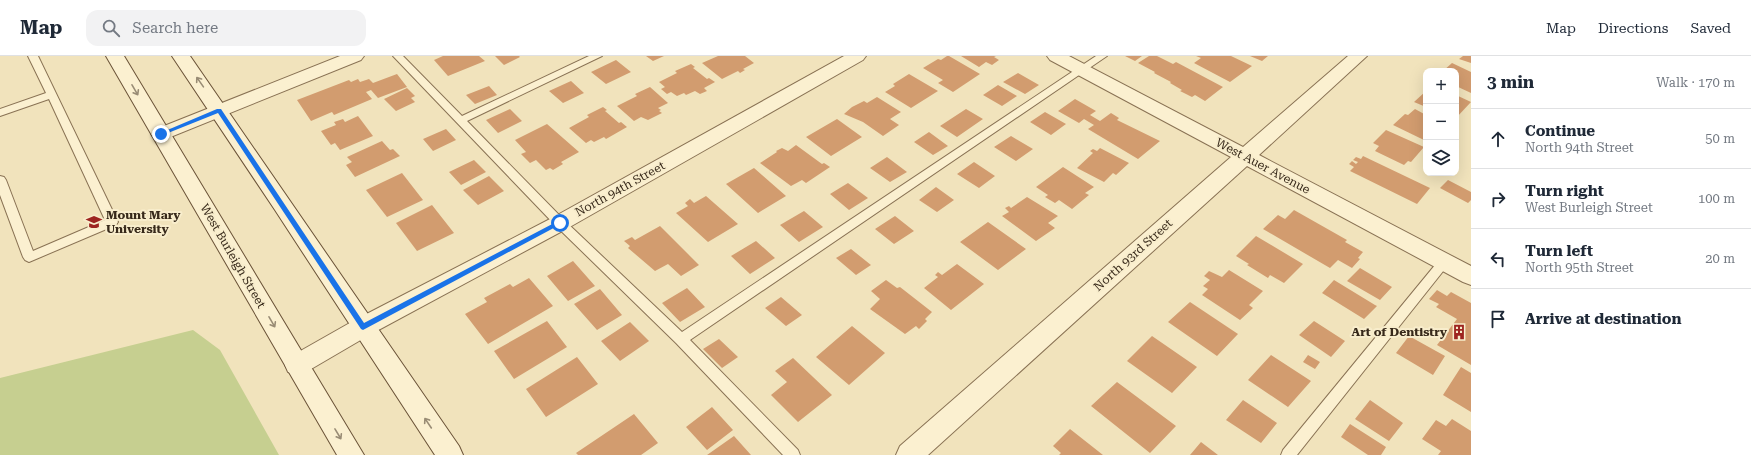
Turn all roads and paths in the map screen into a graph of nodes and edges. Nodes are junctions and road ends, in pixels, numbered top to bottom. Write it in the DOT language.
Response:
graph roads {
  1 [pos="33,56"];
  2 [pos="115,56"];
  3 [pos="181,56"];
  4 [pos="355,56"];
  5 [pos="398,56"];
  6 [pos="597,56"];
  7 [pos="857,56"];
  8 [pos="1056,56"];
  9 [pos="1102,56"];
  10 [pos="1358,56"];
  11 [pos="1082,70"];
  12 [pos="51,95"];
  13 [pos="219,110"];
  14 [pos="0,113"];
  15 [pos="460,120"];
  16 [pos="161,134"];
  17 [pos="1245,156"];
  18 [pos="0,180"];
  19 [pos="560,223"];
  20 [pos="1444,262"];
  21 [pos="1471,276"];
  22 [pos="363,327"];
  23 [pos="681,339"];
  24 [pos="297,365"];
  25 [pos="351,455"];
  26 [pos="450,455"];
  27 [pos="793,455"];
  28 [pos="909,455"];
  29 [pos="1288,455"];
  1 -- 12 [label="lane"];
  2 -- 16 [label="street, West Burleigh Street, one-way"];
  13 -- 3 [label="street, one-way"];
  4 -- 13 [label="street"];
  5 -- 15 [label="lane"];
  6 -- 15 [label="lane"];
  7 -- 19 [label="street, North 94th Street"];
  8 -- 11 [label="street, West Auer Avenue"];
  9 -- 11 [label="lane"];
  10 -- 17 [label="street, North 93rd Street"];
  11 -- 17 [label="street, West Auer Avenue"];
  11 -- 23 [label="lane"];
  12 -- 14 [label="lane"];
  12 -- 18 [label="lane"];
  13 -- 16 [label="street"];
  13 -- 22 [label="street"];
  15 -- 19 [label="lane"];
  16 -- 24 [label="street, West Burleigh Street, one-way"];
  17 -- 20 [label="street, West Auer Avenue"];
  17 -- 28 [label="street, North 93rd Street"];
  19 -- 22 [label="street, North 94th Street"];
  19 -- 23 [label="lane"];
  20 -- 21 [label="street, West Auer Avenue"];
  20 -- 29 [label="lane"];
  22 -- 24 [label="street, North 94th Street"];
  26 -- 22 [label="street, one-way"];
  23 -- 27 [label="lane"];
  24 -- 25 [label="street, West Burleigh Street, one-way"];
}
